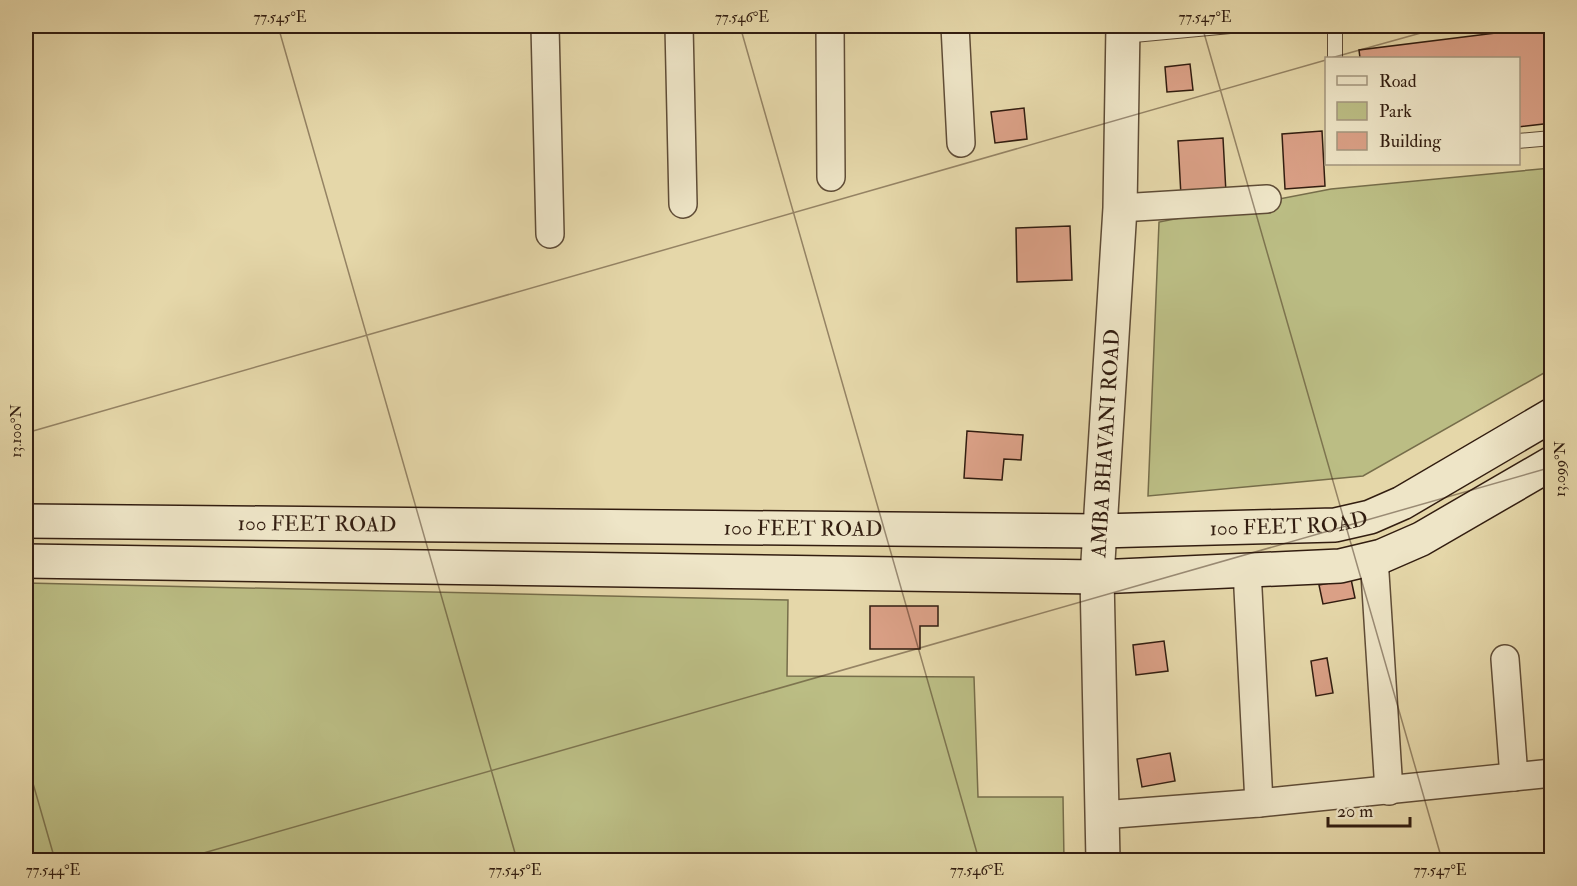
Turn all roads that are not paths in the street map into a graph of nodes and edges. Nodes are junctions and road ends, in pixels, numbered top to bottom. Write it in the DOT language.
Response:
graph roads {
  1 [pos="545,26"];
  2 [pos="679,26"];
  3 [pos="830,26"];
  4 [pos="955,26"];
  5 [pos="1230,26"];
  6 [pos="1335,26"];
  7 [pos="1123,31"];
  8 [pos="1335,57"];
  9 [pos="1551,138"];
  10 [pos="1520,141"];
  11 [pos="962,143"];
  12 [pos="831,177"];
  13 [pos="1267,199"];
  14 [pos="683,204"];
  15 [pos="1120,208"];
  16 [pos="549,234"];
  17 [pos="1551,416"];
  18 [pos="1551,462"];
  19 [pos="26,521"];
  20 [pos="1099,531"];
  21 [pos="1374,558"];
  22 [pos="26,561"];
  23 [pos="1247,570"];
  24 [pos="1097,577"];
  25 [pos="1506,658"];
  26 [pos="1551,773"];
  27 [pos="1514,777"];
  28 [pos="1389,790"];
  29 [pos="1259,803"];
  30 [pos="1101,815"];
  31 [pos="1103,861"];
  1 -- 16 [label="street"];
  2 -- 14 [label="street"];
  3 -- 12 [label="street"];
  4 -- 11 [label="street"];
  5 -- 7 [label="lane"];
  6 -- 8 [label="lane"];
  7 -- 15 [label="main road, AMBA BHAVANI ROAD"];
  9 -- 10 [label="lane"];
  13 -- 15 [label="street"];
  15 -- 20 [label="main road, AMBA BHAVANI ROAD"];
  17 -- 20 [label="main road, 100 FEET ROAD"];
  18 -- 21 [label="main road, 100 FEET ROAD"];
  19 -- 20 [label="main road, 100 FEET ROAD"];
  20 -- 24 [label="main road, AMBA BHAVANI ROAD"];
  21 -- 23 [label="main road, 100 FEET ROAD"];
  21 -- 28 [label="street"];
  22 -- 24 [label="main road, 100 FEET ROAD"];
  23 -- 24 [label="main road, 100 FEET ROAD"];
  23 -- 29 [label="street"];
  24 -- 30 [label="main road, AMBA BHAVANI ROAD"];
  25 -- 27 [label="street"];
  26 -- 27 [label="street"];
  27 -- 28 [label="street"];
  28 -- 29 [label="street"];
  29 -- 30 [label="street"];
  30 -- 31 [label="main road, AMBA BHAVANI ROAD"];
}
